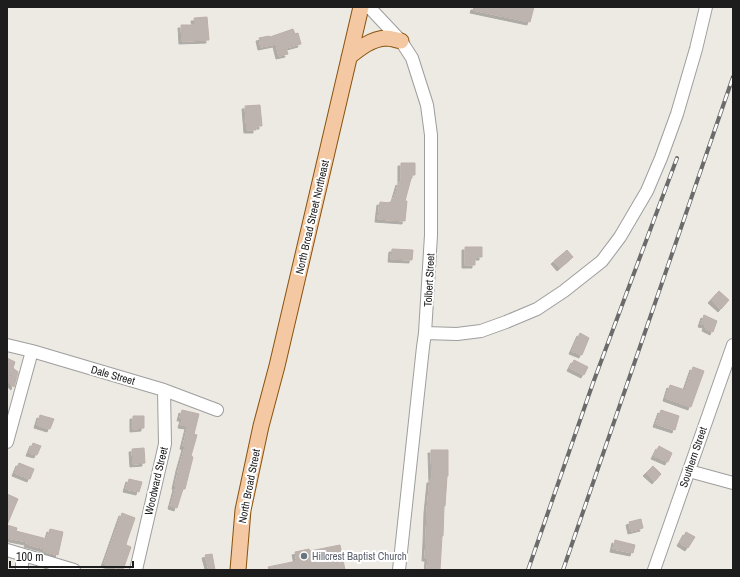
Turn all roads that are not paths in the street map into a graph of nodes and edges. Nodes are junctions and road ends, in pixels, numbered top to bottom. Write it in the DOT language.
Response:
graph roads {
  1 [pos="361,7"];
  2 [pos="369,7"];
  3 [pos="706,7"];
  4 [pos="401,41"];
  5 [pos="349,57"];
  6 [pos="425,333"];
  7 [pos="733,344"];
  8 [pos="7,345"];
  9 [pos="32,351"];
  10 [pos="164,390"];
  11 [pos="218,410"];
  12 [pos="261,426"];
  13 [pos="7,442"];
  14 [pos="689,471"];
  15 [pos="733,483"];
  16 [pos="7,550"];
  17 [pos="22,555"];
  18 [pos="22,570"];
  19 [pos="74,570"];
  20 [pos="136,570"];
  21 [pos="238,570"];
  22 [pos="399,570"];
  23 [pos="654,570"];
  1 -- 5 [label="main road, North Broad Street Northeast"];
  2 -- 4 [label="street, Tolbert Street"];
  3 -- 6 [label="street"];
  4 -- 5 [label="main road"];
  4 -- 6 [label="street, Tolbert Street"];
  5 -- 12 [label="main road, North Broad Street Northeast"];
  6 -- 22 [label="street, Tolbert Street"];
  7 -- 14 [label="street, Southern Street"];
  8 -- 9 [label="street, Dale Street"];
  9 -- 10 [label="street, Dale Street"];
  9 -- 13 [label="street"];
  10 -- 11 [label="street, Dale Street"];
  10 -- 20 [label="street, Woodward Street"];
  12 -- 21 [label="main road, North Broad Street"];
  14 -- 15 [label="street"];
  14 -- 23 [label="street, Southern Street"];
  16 -- 17 [label="street"];
  17 -- 18 [label="street"];
  17 -- 19 [label="street"];
}
